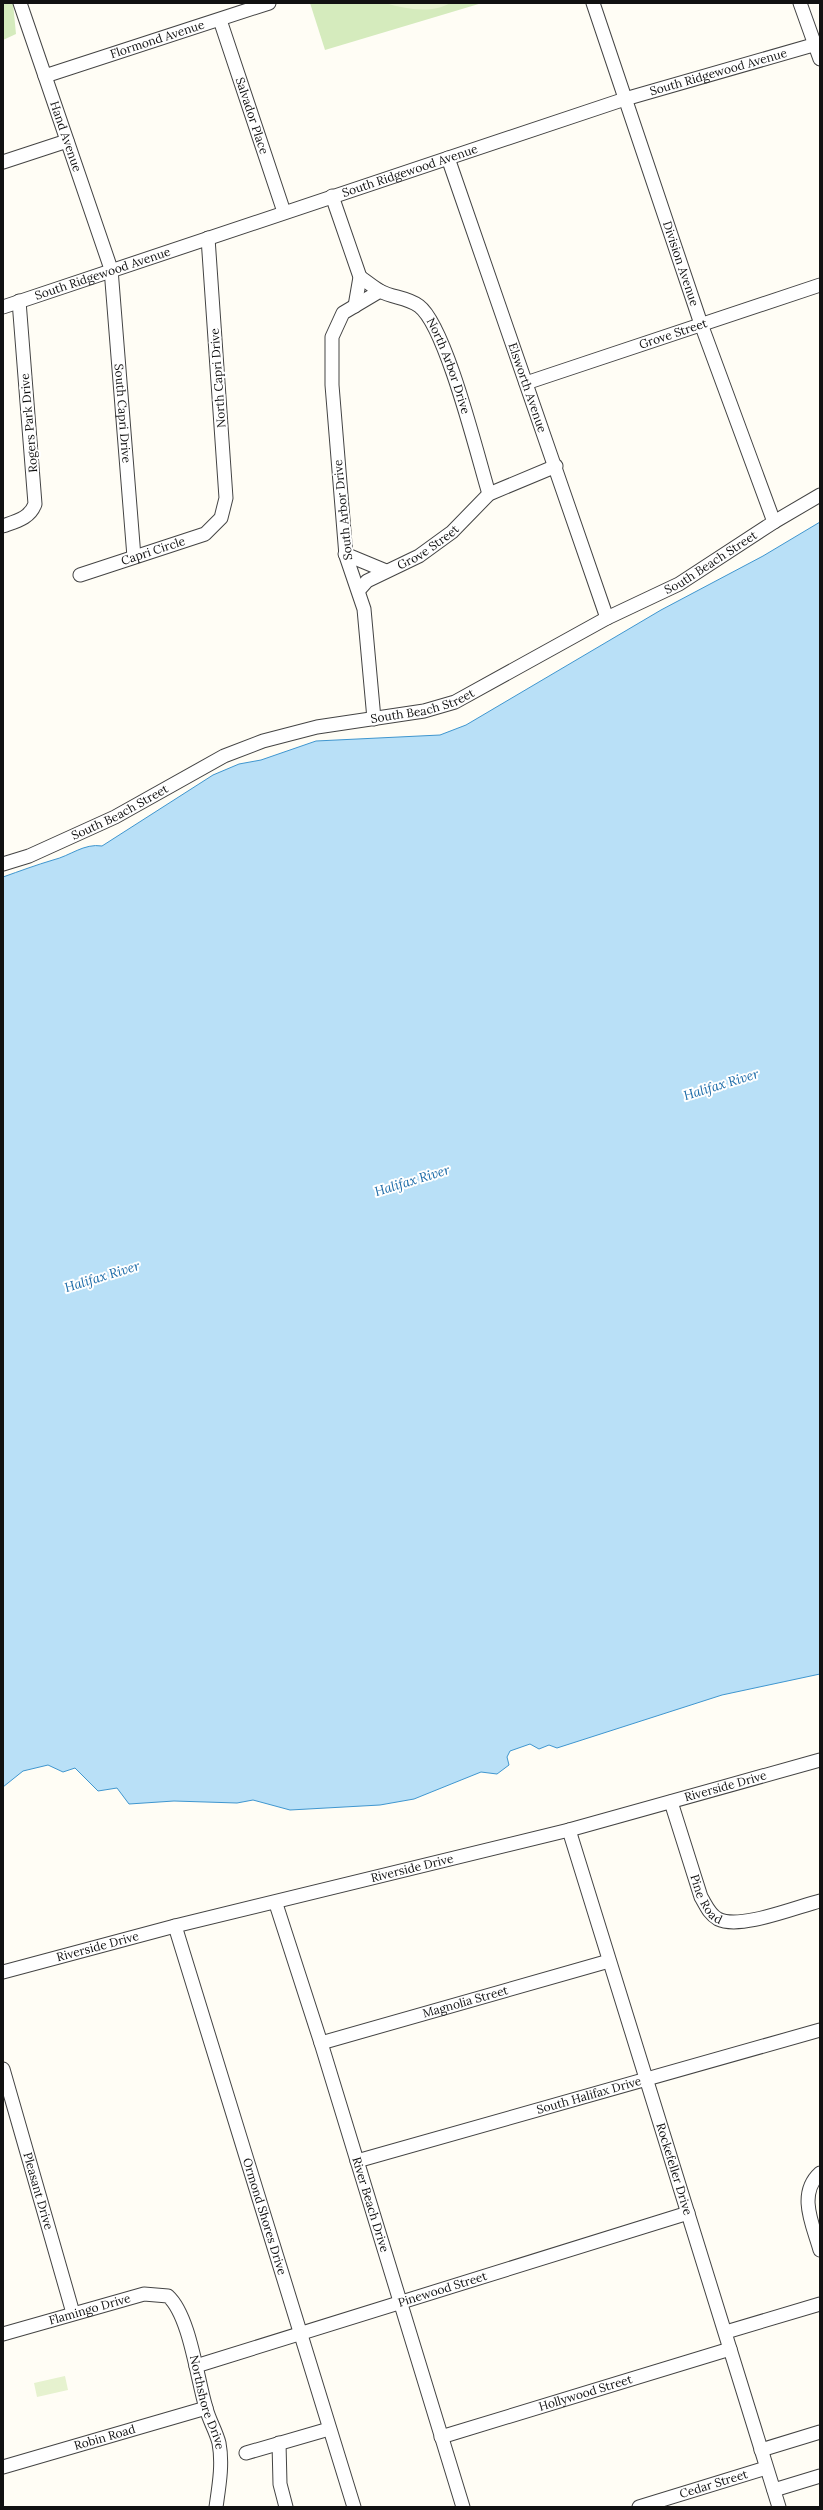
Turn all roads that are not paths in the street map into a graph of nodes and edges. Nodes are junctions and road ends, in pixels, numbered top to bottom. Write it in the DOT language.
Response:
graph roads {
  1 [pos="20,3"];
  2 [pos="269,3"];
  3 [pos="593,3"];
  4 [pos="800,3"];
  5 [pos="220,20"];
  6 [pos="818,44"];
  7 [pos="820,59"];
  8 [pos="45,76"];
  9 [pos="625,99"];
  10 [pos="67,141"];
  11 [pos="448,158"];
  12 [pos="3,162"];
  13 [pos="332,196"];
  14 [pos="284,212"];
  15 [pos="208,238"];
  16 [pos="112,269"];
  17 [pos="360,277"];
  18 [pos="820,285"];
  19 [pos="380,291"];
  20 [pos="19,301"];
  21 [pos="3,306"];
  22 [pos="355,306"];
  23 [pos="700,324"];
  24 [pos="526,383"];
  25 [pos="556,466"];
  26 [pos="489,494"];
  27 [pos="820,495"];
  28 [pos="221,518"];
  29 [pos="774,522"];
  30 [pos="3,526"];
  31 [pos="345,554"];
  32 [pos="134,557"];
  33 [pos="386,571"];
  34 [pos="80,575"];
  35 [pos="359,590"];
  36 [pos="607,618"];
  37 [pos="374,719"];
  38 [pos="3,864"];
  39 [pos="820,1760"];
  40 [pos="671,1802"];
  41 [pos="569,1830"];
  42 [pos="820,1901"];
  43 [pos="276,1904"];
  44 [pos="175,1926"];
  45 [pos="609,1961"];
  46 [pos="3,1972"];
  47 [pos="820,2030"];
  48 [pos="321,2043"];
  49 [pos="3,2069"];
  50 [pos="647,2079"];
  51 [pos="357,2161"];
  52 [pos="820,2174"];
  53 [pos="688,2213"];
  54 [pos="820,2250"];
  55 [pos="174,2302"];
  56 [pos="398,2302"];
  57 [pos="820,2304"];
  58 [pos="73,2313"];
  59 [pos="301,2332"];
  60 [pos="726,2332"];
  61 [pos="3,2334"];
  62 [pos="730,2349"];
  63 [pos="196,2366"];
  64 [pos="206,2408"];
  65 [pos="330,2429"];
  66 [pos="820,2432"];
  67 [pos="441,2437"];
  68 [pos="279,2444"];
  69 [pos="761,2450"];
  70 [pos="246,2453"];
  71 [pos="3,2467"];
  72 [pos="766,2468"];
  73 [pos="820,2476"];
  74 [pos="774,2490"];
  75 [pos="216,2507"];
  76 [pos="286,2507"];
  77 [pos="354,2507"];
  78 [pos="462,2507"];
  79 [pos="639,2507"];
  80 [pos="779,2507"];
  1 -- 8 [label="street, Hand Avenue"];
  2 -- 5 [label="street, Flormond Avenue"];
  3 -- 9 [label="street, Division Avenue"];
  4 -- 6 [label="street"];
  5 -- 8 [label="street, Flormond Avenue"];
  5 -- 14 [label="street, Salvador Place"];
  6 -- 7 [label="street"];
  6 -- 9 [label="street, South Ridgewood Avenue"];
  8 -- 10 [label="street, Hand Avenue"];
  9 -- 11 [label="street, South Ridgewood Avenue"];
  9 -- 23 [label="street, Division Avenue"];
  10 -- 12 [label="street"];
  10 -- 16 [label="street, Hand Avenue"];
  11 -- 13 [label="street, South Ridgewood Avenue"];
  11 -- 24 [label="street, Elsworth Avenue"];
  13 -- 14 [label="street, South Ridgewood Avenue"];
  13 -- 17 [label="street"];
  14 -- 15 [label="street, South Ridgewood Avenue"];
  15 -- 16 [label="street, South Ridgewood Avenue"];
  15 -- 28 [label="street, North Capri Drive"];
  16 -- 20 [label="street, South Ridgewood Avenue"];
  16 -- 32 [label="street, South Capri Drive"];
  17 -- 19 [label="street, North Arbor Drive"];
  17 -- 22 [label="street"];
  18 -- 23 [label="street, Grove Street"];
  19 -- 22 [label="street, South Arbor Drive"];
  19 -- 26 [label="street, North Arbor Drive"];
  20 -- 21 [label="street, South Ridgewood Avenue"];
  20 -- 30 [label="street, Rogers Park Drive"];
  22 -- 31 [label="street, South Arbor Drive"];
  23 -- 24 [label="street, Grove Street"];
  23 -- 29 [label="street, Division Avenue"];
  24 -- 25 [label="street, Elsworth Avenue"];
  25 -- 26 [label="street, Grove Street"];
  25 -- 36 [label="street, Elsworth Avenue"];
  26 -- 33 [label="street, Grove Street"];
  27 -- 29 [label="street, South Beach Street"];
  28 -- 32 [label="street, Capri Circle"];
  29 -- 36 [label="street, South Beach Street"];
  31 -- 33 [label="street"];
  31 -- 35 [label="street, South Arbor Drive"];
  32 -- 34 [label="street, Capri Circle"];
  33 -- 35 [label="street, Grove Street"];
  35 -- 37 [label="street, South Arbor Drive"];
  36 -- 37 [label="street, South Beach Street"];
  37 -- 38 [label="street, South Beach Street"];
  39 -- 40 [label="street, Riverside Drive"];
  40 -- 41 [label="street, Riverside Drive"];
  40 -- 42 [label="street, Pine Road"];
  41 -- 43 [label="street, Riverside Drive"];
  41 -- 45 [label="street, Rockefeller Drive"];
  43 -- 44 [label="street, Riverside Drive"];
  43 -- 48 [label="street, River Beach Drive"];
  44 -- 46 [label="street, Riverside Drive"];
  44 -- 59 [label="street, Ormond Shores Drive"];
  45 -- 48 [label="street, Magnolia Street"];
  45 -- 50 [label="street, Rockefeller Drive"];
  47 -- 50 [label="street, South Halifax Drive"];
  48 -- 51 [label="street, River Beach Drive"];
  49 -- 58 [label="street, Pleasant Drive"];
  50 -- 51 [label="street, South Halifax Drive"];
  50 -- 53 [label="street, Rockefeller Drive"];
  51 -- 56 [label="street, River Beach Drive"];
  52 -- 54 [label="street"];
  53 -- 56 [label="street, Pinewood Street"];
  53 -- 60 [label="street, Rockefeller Drive"];
  55 -- 58 [label="street, Flamingo Drive"];
  55 -- 63 [label="street, Northshore Drive"];
  56 -- 59 [label="street, Pinewood Street"];
  56 -- 67 [label="street, River Beach Drive"];
  57 -- 60 [label="street"];
  58 -- 61 [label="street, Flamingo Drive"];
  59 -- 63 [label="street, Pinewood Street"];
  59 -- 65 [label="street, Ormond Shores Drive"];
  60 -- 62 [label="street, Rockefeller Drive"];
  62 -- 67 [label="street, Hollywood Street"];
  62 -- 69 [label="street, Rockefeller Drive"];
  63 -- 64 [label="street, Northshore Drive"];
  64 -- 71 [label="street, Robin Road"];
  64 -- 75 [label="street, Northshore Drive"];
  65 -- 68 [label="street"];
  65 -- 77 [label="street, Ormond Shores Drive"];
  66 -- 69 [label="street"];
  67 -- 78 [label="street, River Beach Drive"];
  68 -- 70 [label="street"];
  68 -- 76 [label="street"];
  69 -- 72 [label="street, Rockefeller Drive"];
  72 -- 74 [label="street, Rockefeller Drive"];
  72 -- 79 [label="street, Cedar Street"];
  73 -- 74 [label="street"];
  74 -- 80 [label="street, Rockefeller Drive"];
}
